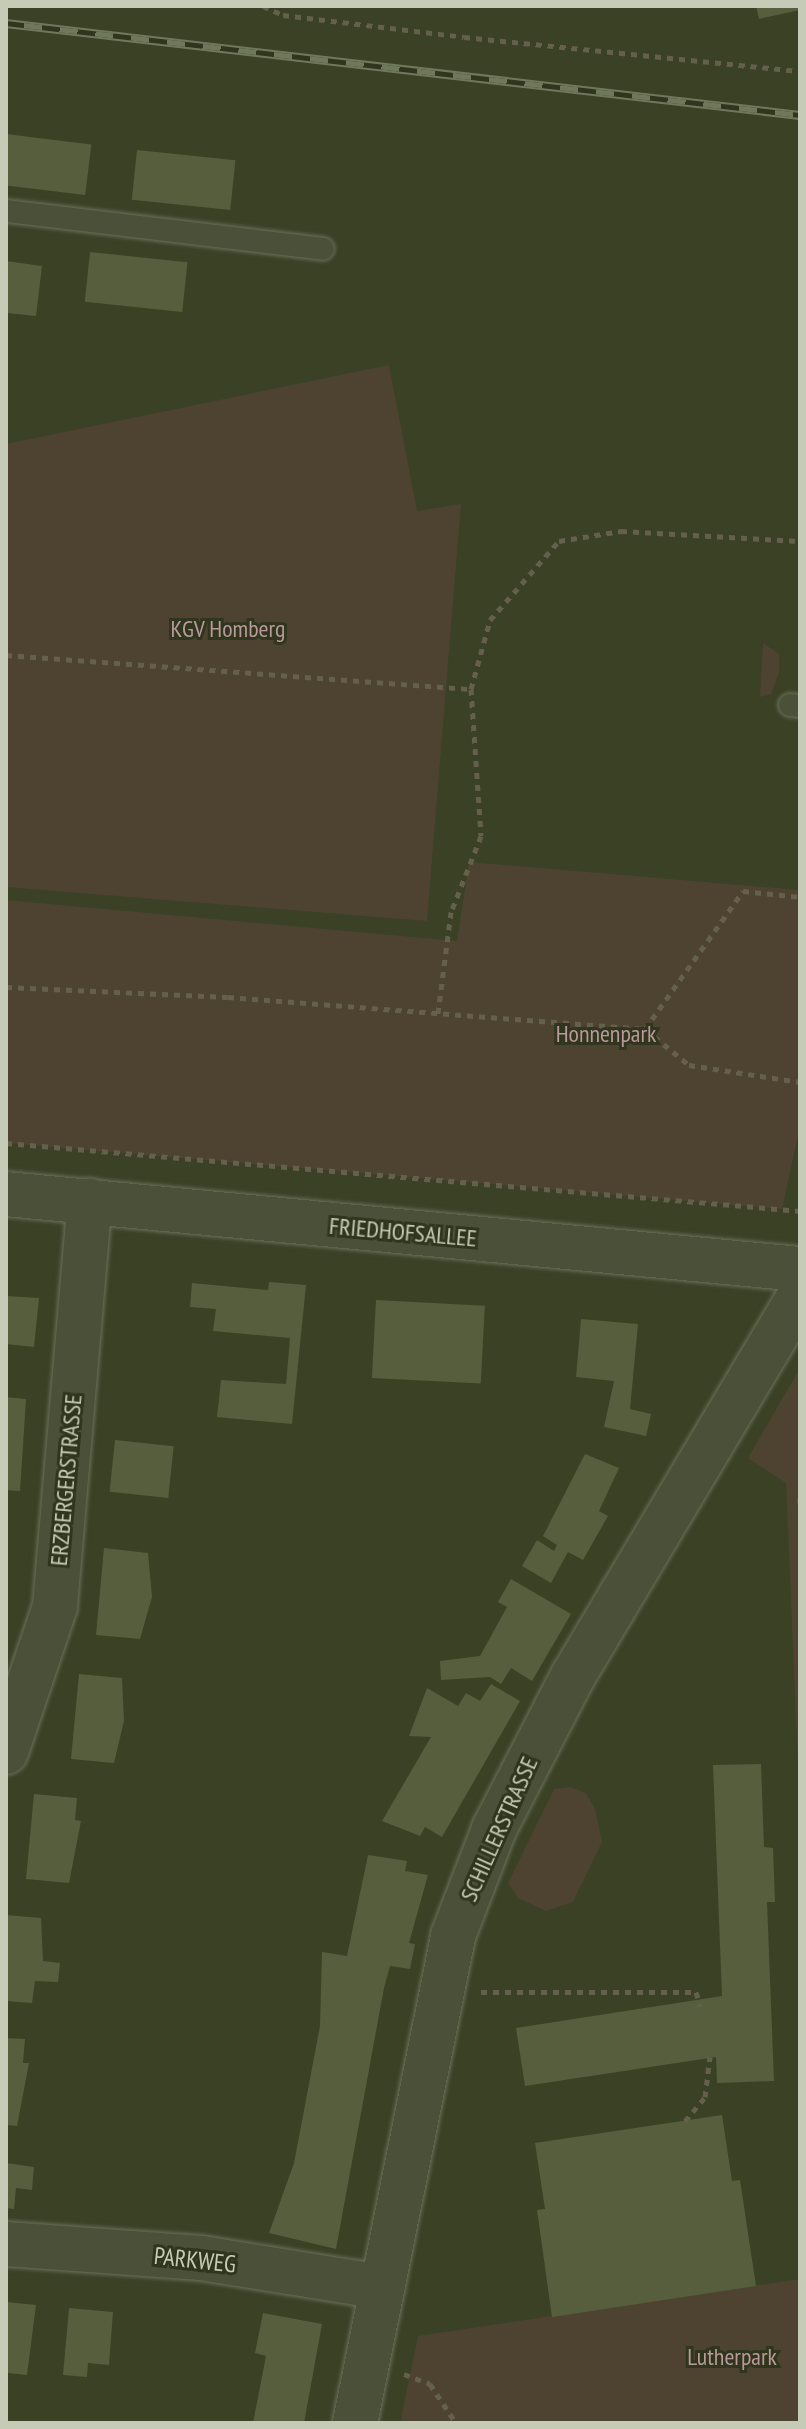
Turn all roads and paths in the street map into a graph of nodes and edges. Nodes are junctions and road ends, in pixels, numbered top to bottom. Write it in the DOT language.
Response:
graph roads {
  1 [pos="263,6"];
  2 [pos="800,71"];
  3 [pos="6,211"];
  4 [pos="323,249"];
  5 [pos="800,541"];
  6 [pos="6,655"];
  7 [pos="471,689"];
  8 [pos="800,897"];
  9 [pos="6,987"];
  10 [pos="438,1014"];
  11 [pos="645,1029"];
  12 [pos="800,1082"];
  13 [pos="6,1143"];
  14 [pos="6,1194"];
  15 [pos="90,1201"];
  16 [pos="800,1211"];
  17 [pos="800,1269"];
  18 [pos="800,1295"];
  19 [pos="800,1499"];
  20 [pos="800,1506"];
  21 [pos="6,1752"];
  22 [pos="520,1989"];
  23 [pos="700,2006"];
  24 [pos="710,2057"];
  25 [pos="685,2121"];
  26 [pos="6,2244"];
  27 [pos="383,2287"];
  28 [pos="366,2359"];
  29 [pos="355,2423"];
  30 [pos="456,2423"];
  1 -- 2 [label="path"];
  3 -- 4 [label="lane"];
  5 -- 7 [label="path"];
  6 -- 7 [label="path"];
  7 -- 10 [label="path"];
  8 -- 11 [label="path"];
  9 -- 10 [label="path"];
  10 -- 11 [label="path"];
  11 -- 12 [label="path"];
  13 -- 16 [label="path"];
  14 -- 15 [label="street, FRIEDHOFSALLEE"];
  15 -- 17 [label="street, FRIEDHOFSALLEE"];
  15 -- 21 [label="street, ERZBERGERSTRASSE"];
  18 -- 27 [label="street, SCHILLERSTRASSE"];
  19 -- 20 [label="path"];
  22 -- 23 [label="path"];
  24 -- 25 [label="path"];
  26 -- 27 [label="street, PARKWEG"];
  27 -- 28 [label="street, SCHILLERSTRASSE"];
  28 -- 29 [label="street, SCHILLERSTRASSE"];
  28 -- 30 [label="path"];
}
